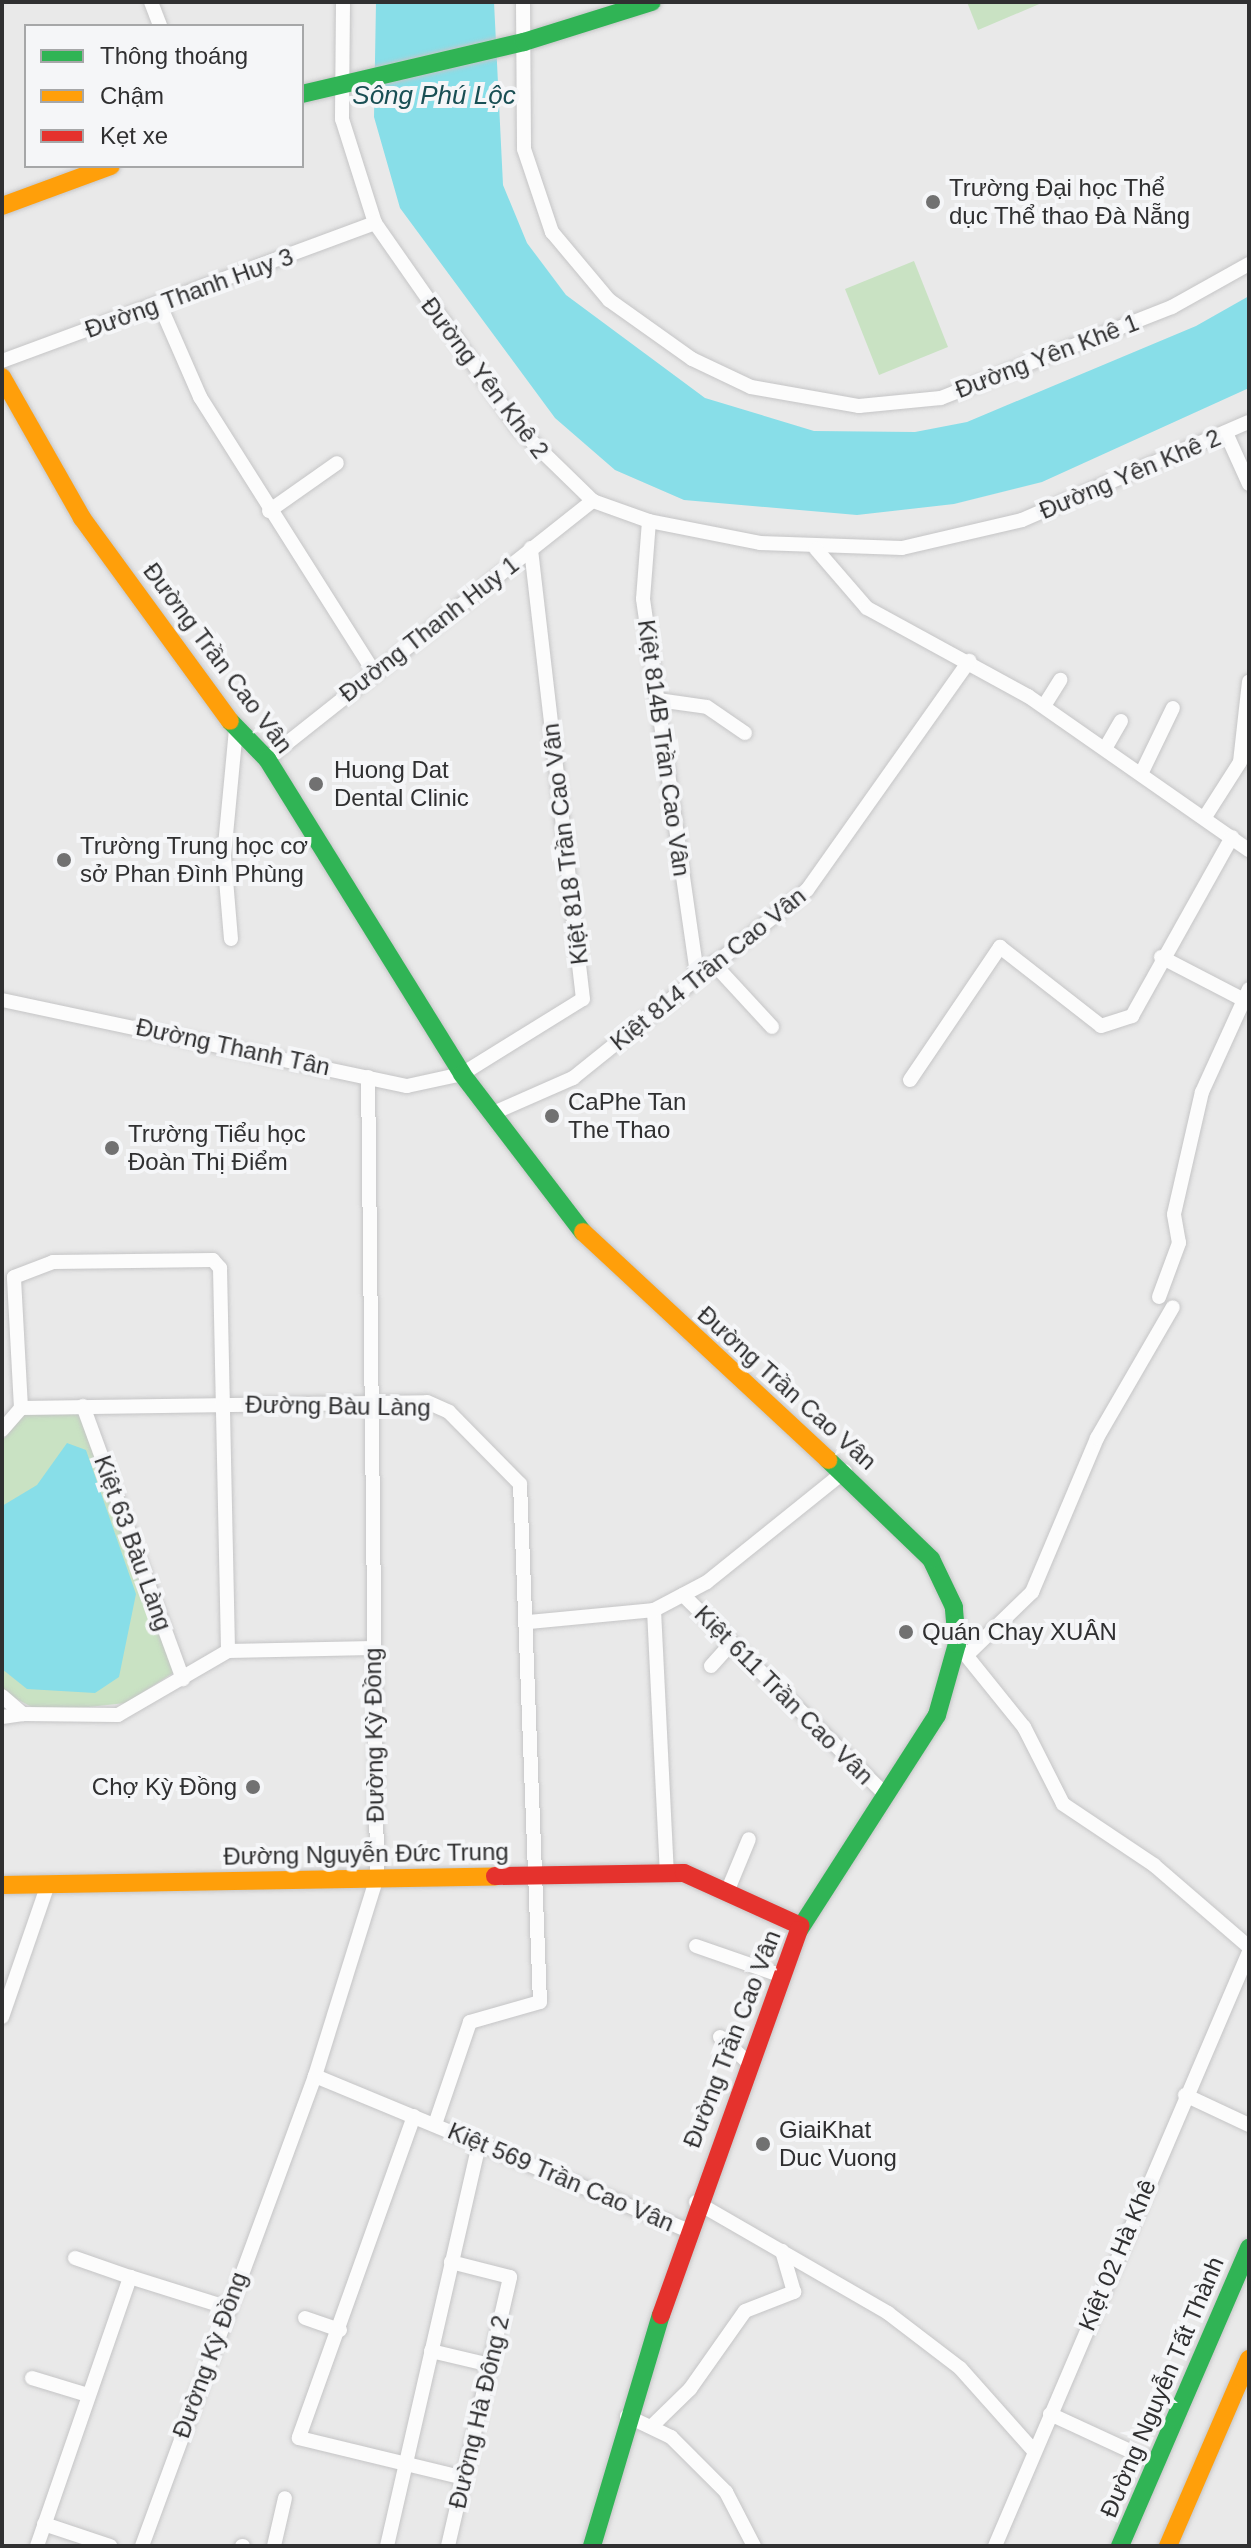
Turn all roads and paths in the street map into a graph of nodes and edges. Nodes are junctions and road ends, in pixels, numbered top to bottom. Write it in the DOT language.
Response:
graph roads {
  1 [pos="151,2"];
  2 [pos="343,2"];
  3 [pos="523,2"];
  4 [pos="652,2"];
  5 [pos="159,24"];
  6 [pos="524,42"];
  7 [pos="336,81"];
  8 [pos="304,93"];
  9 [pos="105,168"];
  10 [pos="3,204"];
  11 [pos="375,223"];
  12 [pos="1249,264"];
  13 [pos="159,303"];
  14 [pos="2,361"];
  15 [pos="2,377"];
  16 [pos="1249,422"];
  17 [pos="1226,433"];
  18 [pos="337,463"];
  19 [pos="1249,484"];
  20 [pos="593,501"];
  21 [pos="269,511"];
  22 [pos="649,521"];
  23 [pos="531,548"];
  24 [pos="816,549"];
  25 [pos="969,661"];
  26 [pos="373,671"];
  27 [pos="1060,680"];
  28 [pos="1249,682"];
  29 [pos="658,700"];
  30 [pos="1044,706"];
  31 [pos="1173,708"];
  32 [pos="1121,721"];
  33 [pos="236,729"];
  34 [pos="745,733"];
  35 [pos="1106,747"];
  36 [pos="267,759"];
  37 [pos="1142,772"];
  38 [pos="1205,817"];
  39 [pos="1232,837"];
  40 [pos="1249,850"];
  41 [pos="231,939"];
  42 [pos="1161,957"];
  43 [pos="713,963"];
  44 [pos="697,974"];
  45 [pos="1247,995"];
  46 [pos="2,1000"];
  47 [pos="772,1027"];
  48 [pos="462,1074"];
  49 [pos="368,1077"];
  50 [pos="910,1080"];
  51 [pos="491,1114"];
  52 [pos="1159,1297"];
  53 [pos="1173,1307"];
  54 [pos="369,1402"];
  55 [pos="223,1405"];
  56 [pos="83,1406"];
  57 [pos="21,1408"];
  58 [pos="2,1430"];
  59 [pos="845,1471"];
  60 [pos="683,1595"];
  61 [pos="654,1610"];
  62 [pos="529,1622"];
  63 [pos="732,1643"];
  64 [pos="373,1648"];
  65 [pos="962,1649"];
  66 [pos="228,1651"];
  67 [pos="711,1666"];
  68 [pos="183,1679"];
  69 [pos="2,1696"];
  70 [pos="23,1714"];
  71 [pos="2,1717"];
  72 [pos="885,1794"];
  73 [pos="749,1839"];
  74 [pos="667,1873"];
  75 [pos="535,1874"];
  76 [pos="377,1877"];
  77 [pos="48,1884"];
  78 [pos="2,1885"];
  79 [pos="727,1892"];
  80 [pos="801,1926"];
  81 [pos="696,1946"];
  82 [pos="1249,1949"];
  83 [pos="782,1976"];
  84 [pos="2,2017"];
  85 [pos="470,2022"];
  86 [pos="720,2037"];
  87 [pos="749,2063"];
  88 [pos="315,2076"];
  89 [pos="1185,2095"];
  90 [pos="414,2116"];
  91 [pos="435,2124"];
  92 [pos="1249,2125"];
  93 [pos="479,2143"];
  94 [pos="696,2202"];
  95 [pos="686,2230"];
  96 [pos="1249,2248"];
  97 [pos="782,2251"];
  98 [pos="75,2258"];
  99 [pos="451,2262"];
  100 [pos="130,2277"];
  101 [pos="226,2307"];
  102 [pos="305,2318"];
  103 [pos="340,2330"];
  104 [pos="431,2351"];
  105 [pos="1249,2359"];
  106 [pos="490,2365"];
  107 [pos="32,2378"];
  108 [pos="88,2395"];
  109 [pos="1050,2414"];
  110 [pos="627,2416"];
  111 [pos="652,2426"];
  112 [pos="1034,2451"];
  113 [pos="406,2463"];
  114 [pos="1156,2463"];
  115 [pos="464,2478"];
  116 [pos="285,2498"];
  117 [pos="44,2524"];
  118 [pos="37,2546"];
  119 [pos="110,2546"];
  120 [pos="142,2546"];
  121 [pos="274,2546"];
  122 [pos="387,2546"];
  123 [pos="448,2546"];
  124 [pos="592,2546"];
  125 [pos="754,2546"];
  126 [pos="995,2546"];
  127 [pos="1120,2546"];
  128 [pos="1168,2546"];
  1 -- 5 [label="street"];
  2 -- 7 [label="street, Đường Yên Khê 2"];
  3 -- 6 [label="street, Đường Yên Khê 1"];
  4 -- 6 [label="main road"];
  6 -- 7 [label="main road"];
  6 -- 12 [label="street, Đường Yên Khê 1"];
  7 -- 8 [label="main road"];
  7 -- 11 [label="street, Đường Yên Khê 2"];
  9 -- 10 [label="main road"];
  11 -- 13 [label="street, Đường Thanh Huy 3"];
  11 -- 20 [label="street, Đường Yên Khê 2"];
  13 -- 14 [label="street, Đường Thanh Huy 3"];
  13 -- 21 [label="street"];
  15 -- 33 [label="main road, Đường Trần Cao Vân"];
  16 -- 17 [label="street, Đường Yên Khê 2"];
  17 -- 19 [label="street"];
  17 -- 24 [label="street, Đường Yên Khê 2"];
  18 -- 21 [label="street"];
  20 -- 22 [label="street, Đường Yên Khê 2"];
  20 -- 23 [label="street, Đường Thanh Huy 1"];
  21 -- 26 [label="street"];
  22 -- 24 [label="street, Đường Yên Khê 2"];
  22 -- 29 [label="street, Kiệt 814B Trần Cao Vân"];
  23 -- 26 [label="street, Đường Thanh Huy 1"];
  23 -- 48 [label="street, Kiệt 818 Trần Cao Vân"];
  24 -- 25 [label="street"];
  25 -- 30 [label="street"];
  25 -- 43 [label="street, Kiệt 814 Trần Cao Vân"];
  26 -- 36 [label="street, Đường Thanh Huy 1"];
  27 -- 30 [label="street"];
  28 -- 38 [label="street"];
  29 -- 34 [label="street"];
  29 -- 44 [label="street, Kiệt 814B Trần Cao Vân"];
  30 -- 35 [label="street"];
  31 -- 37 [label="street"];
  32 -- 35 [label="street"];
  33 -- 36 [label="main road, Đường Trần Cao Vân"];
  33 -- 41 [label="street"];
  35 -- 37 [label="street"];
  36 -- 48 [label="main road, Đường Trần Cao Vân"];
  37 -- 38 [label="street"];
  38 -- 39 [label="street"];
  39 -- 40 [label="street"];
  39 -- 42 [label="street"];
  42 -- 45 [label="street"];
  42 -- 50 [label="street"];
  43 -- 44 [label="street, Kiệt 814 Trần Cao Vân"];
  43 -- 47 [label="street"];
  44 -- 51 [label="street, Kiệt 814 Trần Cao Vân"];
  45 -- 52 [label="street"];
  46 -- 49 [label="street, Đường Thanh Tân"];
  48 -- 49 [label="street, Đường Thanh Tân"];
  48 -- 51 [label="main road, Đường Trần Cao Vân"];
  49 -- 54 [label="street, Đường Kỳ Đồng"];
  51 -- 59 [label="main road, Đường Trần Cao Vân"];
  53 -- 65 [label="street"];
  54 -- 55 [label="street, Đường Bàu Làng"];
  54 -- 62 [label="street, Đường Bàu Làng"];
  54 -- 64 [label="street, Đường Kỳ Đồng"];
  55 -- 56 [label="street, Đường Bàu Làng"];
  55 -- 57 [label="street"];
  55 -- 66 [label="street"];
  56 -- 57 [label="street, Đường Bàu Làng"];
  56 -- 68 [label="street, Kiệt 63 Bàu Làng"];
  57 -- 58 [label="street"];
  59 -- 60 [label="street"];
  59 -- 65 [label="main road, Đường Trần Cao Vân"];
  60 -- 61 [label="street"];
  60 -- 63 [label="street, Kiệt 611 Trần Cao Vân"];
  61 -- 62 [label="street"];
  61 -- 74 [label="street"];
  62 -- 75 [label="street, Đường Bàu Làng"];
  63 -- 67 [label="street"];
  63 -- 72 [label="street, Kiệt 611 Trần Cao Vân"];
  64 -- 66 [label="street"];
  64 -- 76 [label="street, Đường Kỳ Đồng"];
  65 -- 72 [label="main road, Đường Trần Cao Vân"];
  65 -- 82 [label="street"];
  66 -- 68 [label="street"];
  68 -- 70 [label="street"];
  69 -- 70 [label="street"];
  70 -- 71 [label="street"];
  72 -- 80 [label="main road, Đường Trần Cao Vân"];
  73 -- 79 [label="street"];
  74 -- 75 [label="main road, Đường Nguyễn Đức Trung"];
  74 -- 79 [label="main road, Đường Nguyễn Đức Trung"];
  75 -- 76 [label="main road, Đường Nguyễn Đức Trung"];
  75 -- 85 [label="street, Đường Bàu Làng"];
  76 -- 77 [label="main road, Đường Nguyễn Đức Trung"];
  76 -- 88 [label="street, Đường Kỳ Đồng"];
  77 -- 78 [label="main road, Đường Nguyễn Đức Trung"];
  77 -- 84 [label="street"];
  79 -- 80 [label="main road, Đường Nguyễn Đức Trung"];
  80 -- 83 [label="main road, Đường Trần Cao Vân"];
  81 -- 83 [label="street"];
  82 -- 89 [label="street, Kiệt 02 Hà Khê"];
  83 -- 87 [label="main road, Đường Trần Cao Vân"];
  85 -- 91 [label="street, Kiệt 569 Trần Cao Vân"];
  86 -- 87 [label="street"];
  87 -- 94 [label="main road, Đường Trần Cao Vân"];
  88 -- 90 [label="street, Kiệt 569 Trần Cao Vân"];
  88 -- 101 [label="street, Đường Kỳ Đồng"];
  89 -- 92 [label="street"];
  89 -- 109 [label="street, Kiệt 02 Hà Khê"];
  90 -- 91 [label="street, Kiệt 569 Trần Cao Vân"];
  90 -- 103 [label="street"];
  91 -- 93 [label="street, Kiệt 569 Trần Cao Vân"];
  93 -- 95 [label="street, Kiệt 569 Trần Cao Vân"];
  93 -- 99 [label="street"];
  94 -- 95 [label="main road, Đường Trần Cao Vân"];
  94 -- 97 [label="street"];
  95 -- 110 [label="main road, Đường Trần Cao Vân"];
  96 -- 114 [label="main road, Đường Nguyễn Tất Thành"];
  97 -- 111 [label="street"];
  97 -- 112 [label="street"];
  98 -- 100 [label="street"];
  99 -- 104 [label="street"];
  99 -- 106 [label="street, Đường Hà Đông 2"];
  100 -- 101 [label="street"];
  100 -- 108 [label="street"];
  101 -- 120 [label="street, Đường Kỳ Đồng"];
  102 -- 103 [label="street"];
  103 -- 113 [label="street"];
  104 -- 106 [label="street"];
  104 -- 113 [label="street"];
  105 -- 128 [label="main road"];
  106 -- 115 [label="street, Đường Hà Đông 2"];
  107 -- 108 [label="street"];
  108 -- 117 [label="street"];
  109 -- 112 [label="street, Kiệt 02 Hà Khê"];
  109 -- 114 [label="street"];
  110 -- 111 [label="street"];
  110 -- 124 [label="main road, Đường Trần Cao Vân"];
  111 -- 125 [label="street"];
  112 -- 126 [label="street, Kiệt 02 Hà Khê"];
  113 -- 115 [label="street"];
  113 -- 122 [label="street"];
  114 -- 127 [label="main road, Đường Nguyễn Tất Thành"];
  115 -- 123 [label="street, Đường Hà Đông 2"];
  116 -- 121 [label="street"];
  117 -- 118 [label="street"];
  117 -- 119 [label="street"];
}
